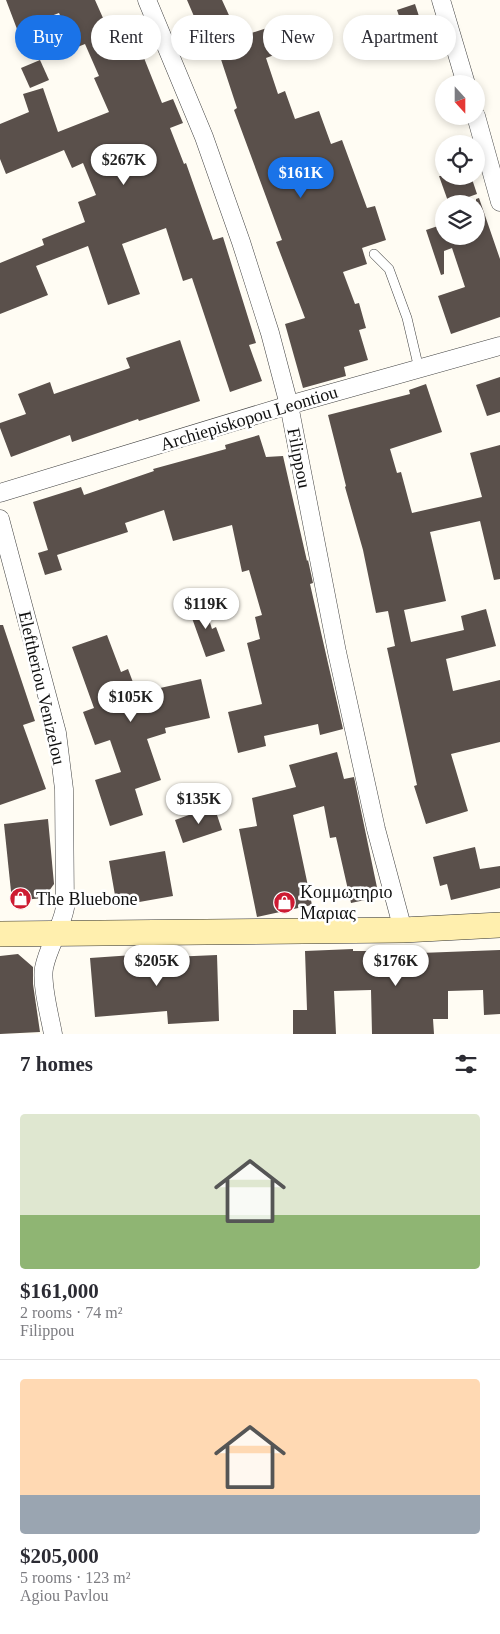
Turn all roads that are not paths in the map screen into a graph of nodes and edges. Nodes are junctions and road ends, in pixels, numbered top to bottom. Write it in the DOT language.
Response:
graph roads {
  1 [pos="148,0"];
  2 [pos="441,0"];
  3 [pos="463,75"];
  4 [pos="481,125"];
  5 [pos="493,147"];
  6 [pos="500,202"];
  7 [pos="374,254"];
  8 [pos="500,346"];
  9 [pos="419,369"];
  10 [pos="289,405"];
  11 [pos="0,493"];
  12 [pos="1,530"];
  13 [pos="500,925"];
  14 [pos="403,930"];
  15 [pos="0,934"];
  16 [pos="57,934"];
  17 [pos="53,1034"];
  1 -- 10 [label="street, Filippou"];
  2 -- 3 [label="street"];
  4 -- 5 [label="street"];
  5 -- 6 [label="street"];
  7 -- 9 [label="lane"];
  8 -- 9 [label="street, Archiepiskopou Leontiou"];
  9 -- 10 [label="street, Archiepiskopou Leontiou"];
  10 -- 11 [label="street, Archiepiskopou Leontiou"];
  10 -- 14 [label="street, Filippou"];
  12 -- 16 [label="street, Eleftheriou Venizelou"];
  13 -- 14 [label="main road"];
  14 -- 16 [label="main road"];
  15 -- 16 [label="main road"];
  16 -- 17 [label="street, Eleftheriou Venizelou"];
}
